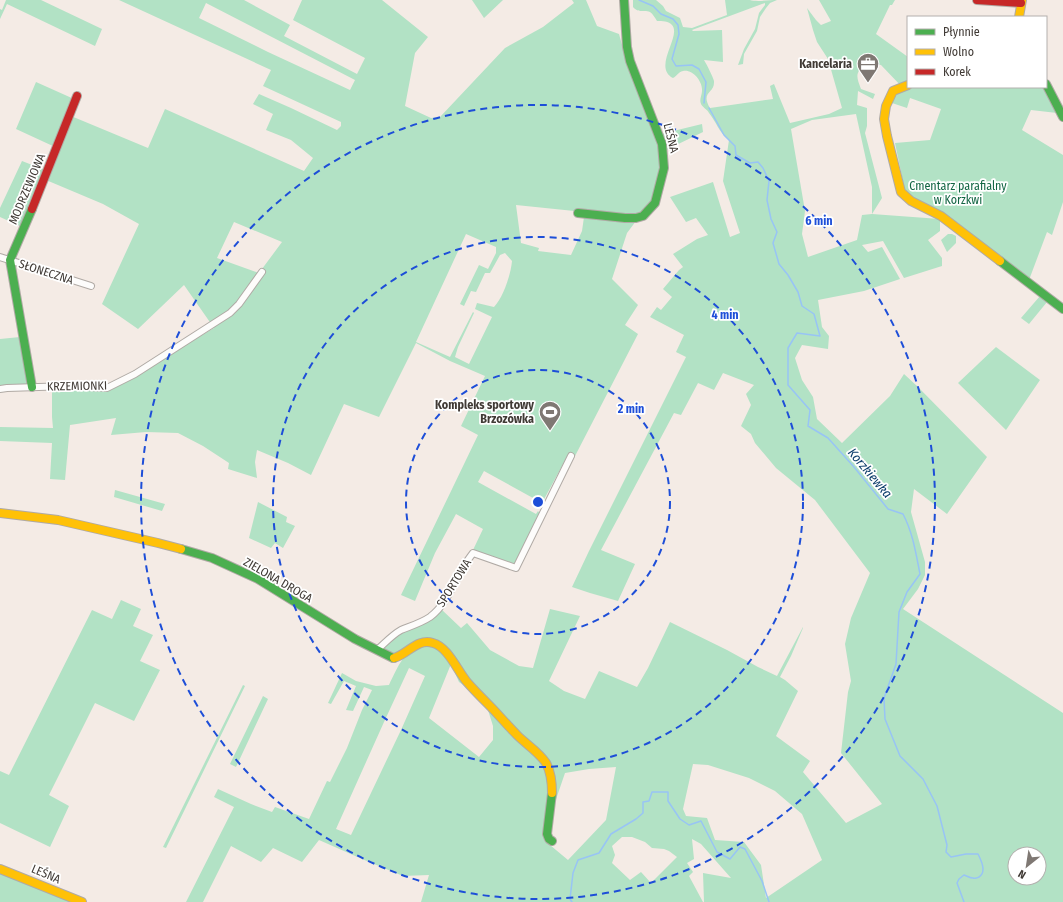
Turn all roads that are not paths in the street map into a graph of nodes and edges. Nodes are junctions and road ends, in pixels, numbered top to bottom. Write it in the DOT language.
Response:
graph roads {
  1 [pos="624,0"];
  2 [pos="977,0"];
  3 [pos="1021,2"];
  4 [pos="1019,16"];
  5 [pos="907,85"];
  6 [pos="1047,86"];
  7 [pos="77,96"];
  8 [pos="1063,117"];
  9 [pos="578,213"];
  10 [pos="0,257"];
  11 [pos="10,260"];
  12 [pos="262,272"];
  13 [pos="91,286"];
  14 [pos="1063,309"];
  15 [pos="32,387"];
  16 [pos="0,389"];
  17 [pos="571,456"];
  18 [pos="0,513"];
  19 [pos="378,650"];
  20 [pos="552,841"];
  21 [pos="0,869"];
  22 [pos="82,902"];
  1 -- 9 [label="street, LEŚNA"];
  2 -- 3 [label="street"];
  3 -- 4 [label="street"];
  5 -- 14 [label="street"];
  6 -- 8 [label="street"];
  7 -- 11 [label="street, MODRZEWIOWA"];
  10 -- 11 [label="street, SŁONECZNA"];
  11 -- 13 [label="street, SŁONECZNA"];
  11 -- 15 [label="street"];
  12 -- 15 [label="street, KRZEMIONKI"];
  15 -- 16 [label="street, KRZEMIONKI"];
  17 -- 19 [label="street, SPORTOWA"];
  18 -- 19 [label="street, ZIELONA DROGA"];
  19 -- 20 [label="street, ZIELONA DROGA"];
  21 -- 22 [label="street, LEŚNA"];
}
